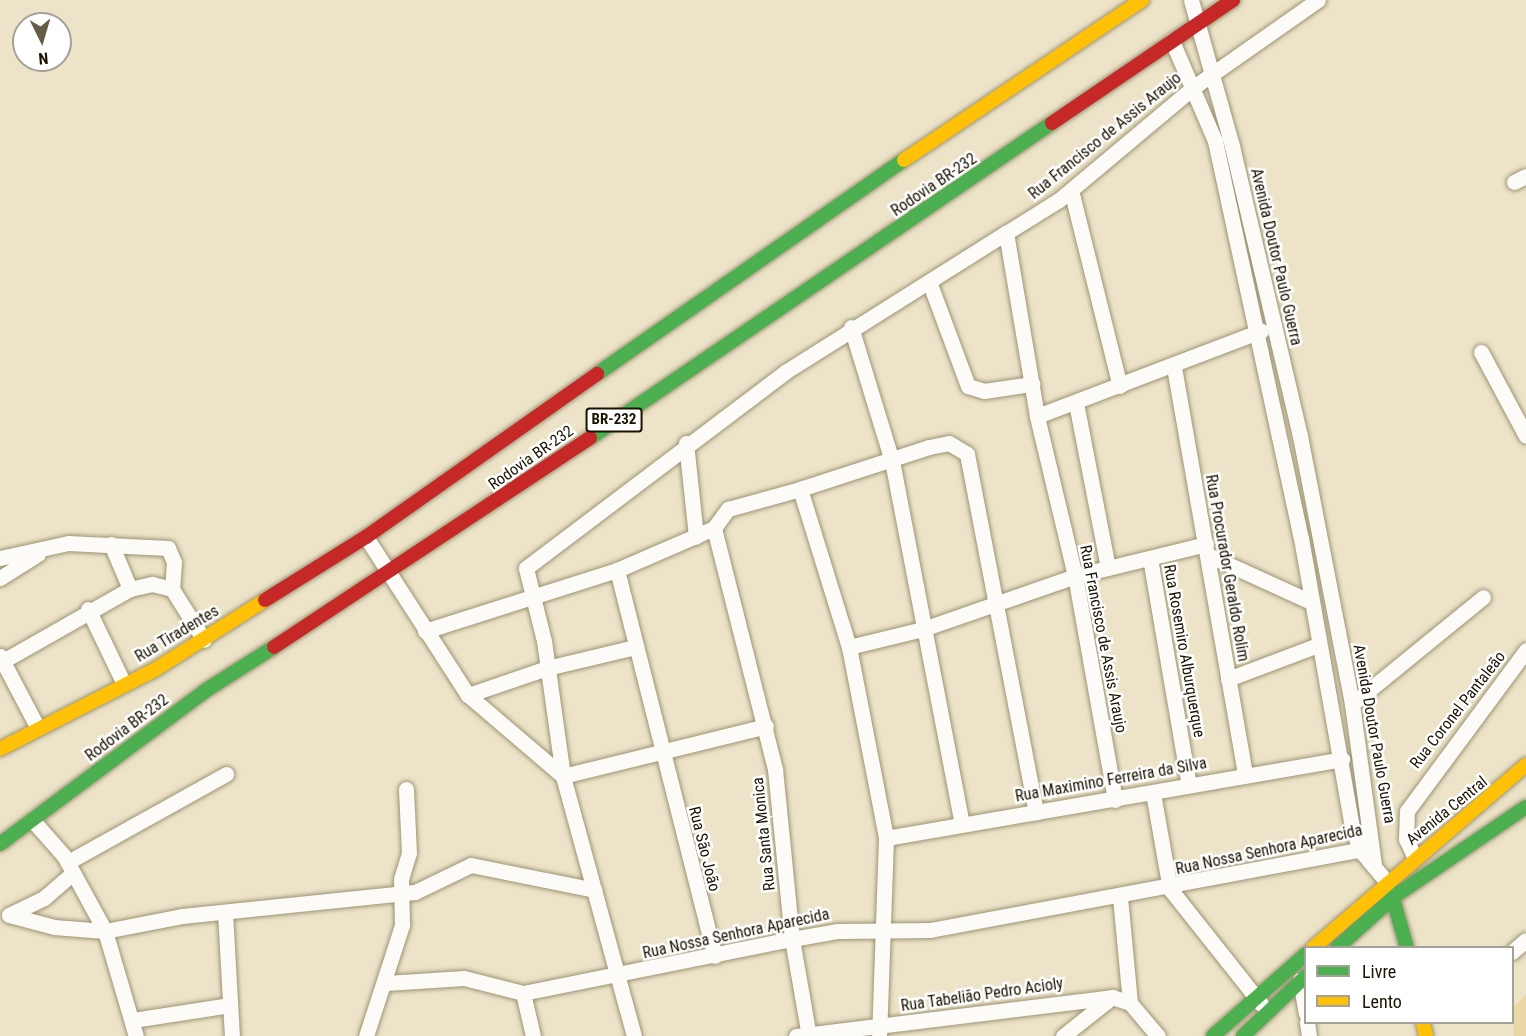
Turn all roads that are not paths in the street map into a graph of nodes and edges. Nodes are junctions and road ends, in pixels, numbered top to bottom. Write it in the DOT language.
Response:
graph roads {
  1 [pos="1142,0"];
  2 [pos="1191,0"];
  3 [pos="1233,0"];
  4 [pos="1318,0"];
  5 [pos="1197,24"];
  6 [pos="1173,41"];
  7 [pos="1211,74"];
  8 [pos="1195,86"];
  9 [pos="1071,190"];
  10 [pos="1006,233"];
  11 [pos="930,284"];
  12 [pos="851,327"];
  13 [pos="1273,327"];
  14 [pos="1254,334"];
  15 [pos="1481,352"];
  16 [pos="1174,367"];
  17 [pos="1032,384"];
  18 [pos="1120,386"];
  19 [pos="1076,404"];
  20 [pos="1037,416"];
  21 [pos="1526,436"];
  22 [pos="686,443"];
  23 [pos="892,461"];
  24 [pos="1308,472"];
  25 [pos="1288,476"];
  26 [pos="800,489"];
  27 [pos="714,528"];
  28 [pos="696,536"];
  29 [pos="366,537"];
  30 [pos="111,544"];
  31 [pos="44,550"];
  32 [pos="1207,550"];
  33 [pos="0,558"];
  34 [pos="1150,558"];
  35 [pos="1108,568"];
  36 [pos="616,570"];
  37 [pos="389,574"];
  38 [pos="1075,576"];
  39 [pos="0,578"];
  40 [pos="130,589"];
  41 [pos="172,589"];
  42 [pos="533,594"];
  43 [pos="1483,597"];
  44 [pos="1311,602"];
  45 [pos="999,603"];
  46 [pos="88,609"];
  47 [pos="923,629"];
  48 [pos="425,631"];
  49 [pos="204,640"];
  50 [pos="1318,645"];
  51 [pos="635,647"];
  52 [pos="849,647"];
  53 [pos="1526,650"];
  54 [pos="1,659"];
  55 [pos="547,668"];
  56 [pos="1228,679"];
  57 [pos="124,684"];
  58 [pos="468,695"];
  59 [pos="1352,704"];
  60 [pos="766,726"];
  61 [pos="38,728"];
  62 [pos="0,749"];
  63 [pos="660,750"];
  64 [pos="1342,759"];
  65 [pos="1526,765"];
  66 [pos="226,774"];
  67 [pos="1245,775"];
  68 [pos="563,776"];
  69 [pos="1509,783"];
  70 [pos="1189,785"];
  71 [pos="406,789"];
  72 [pos="1153,793"];
  73 [pos="1115,800"];
  74 [pos="1526,802"];
  75 [pos="1526,807"];
  76 [pos="1036,812"];
  77 [pos="35,823"];
  78 [pos="962,823"];
  79 [pos="886,838"];
  80 [pos="0,844"];
  81 [pos="1367,848"];
  82 [pos="1415,858"];
  83 [pos="70,867"];
  84 [pos="1386,881"];
  85 [pos="1170,889"];
  86 [pos="595,890"];
  87 [pos="399,892"];
  88 [pos="1395,896"];
  89 [pos="1120,897"];
  90 [pos="225,912"];
  91 [pos="4,916"];
  92 [pos="105,931"];
  93 [pos="885,932"];
  94 [pos="792,939"];
  95 [pos="1526,940"];
  96 [pos="1315,946"];
  97 [pos="1339,946"];
  98 [pos="1407,946"];
  99 [pos="1514,950"];
  100 [pos="1304,955"];
  101 [pos="715,956"];
  102 [pos="621,976"];
  103 [pos="1303,978"];
  104 [pos="386,983"];
  105 [pos="523,993"];
  106 [pos="1304,996"];
  107 [pos="1112,997"];
  108 [pos="1257,998"];
  109 [pos="1130,1003"];
  110 [pos="230,1005"];
  111 [pos="1267,1011"];
  112 [pos="133,1020"];
  113 [pos="879,1031"];
  114 [pos="805,1035"];
  115 [pos="136,1036"];
  116 [pos="232,1036"];
  117 [pos="366,1036"];
  118 [pos="533,1036"];
  119 [pos="634,1036"];
  120 [pos="1063,1036"];
  121 [pos="1158,1036"];
  122 [pos="1213,1036"];
  123 [pos="1243,1036"];
  1 -- 29 [label="main road, Rua Tiradentes"];
  2 -- 5 [label="street, Avenida Doutor Paulo Guerra"];
  3 -- 5 [label="main road, Rodovia BR-232 / BR-232"];
  4 -- 7 [label="street, Rua Francisco de Assis Araujo"];
  5 -- 6 [label="main road, Rodovia BR-232 / BR-232"];
  5 -- 7 [label="street, Avenida Doutor Paulo Guerra"];
  6 -- 8 [label="street, Avenida Doutor Paulo Guerra"];
  6 -- 37 [label="main road, Rodovia BR-232 / BR-232"];
  7 -- 8 [label="street, Rua Francisco de Assis Araujo"];
  7 -- 13 [label="street, Avenida Doutor Paulo Guerra"];
  8 -- 9 [label="street, Rua Francisco de Assis Araujo"];
  8 -- 14 [label="street, Avenida Doutor Paulo Guerra"];
  9 -- 10 [label="street, Rua Francisco de Assis Araujo"];
  9 -- 18 [label="street"];
  10 -- 11 [label="street"];
  10 -- 17 [label="street, Rua Francisco de Assis Araujo"];
  11 -- 12 [label="street"];
  11 -- 17 [label="street"];
  12 -- 22 [label="street"];
  12 -- 23 [label="street"];
  13 -- 14 [label="street"];
  13 -- 24 [label="street, Avenida Doutor Paulo Guerra"];
  14 -- 16 [label="street"];
  14 -- 25 [label="street, Avenida Doutor Paulo Guerra"];
  15 -- 21 [label="street"];
  16 -- 18 [label="street"];
  16 -- 32 [label="street, Rua Procurador Geraldo Rolim"];
  17 -- 20 [label="street, Rua Francisco de Assis Araujo"];
  18 -- 19 [label="street"];
  19 -- 20 [label="street"];
  19 -- 35 [label="street"];
  20 -- 38 [label="street, Rua Francisco de Assis Araujo"];
  22 -- 28 [label="street"];
  22 -- 42 [label="street"];
  23 -- 26 [label="street"];
  23 -- 45 [label="street"];
  23 -- 47 [label="street"];
  24 -- 25 [label="street"];
  24 -- 59 [label="street, Avenida Doutor Paulo Guerra"];
  25 -- 44 [label="street, Avenida Doutor Paulo Guerra"];
  26 -- 27 [label="street"];
  26 -- 52 [label="street"];
  27 -- 28 [label="street"];
  27 -- 60 [label="street, Rua Santa Monica"];
  28 -- 36 [label="street"];
  29 -- 37 [label="street"];
  29 -- 49 [label="main road, Rua Tiradentes"];
  30 -- 31 [label="street"];
  30 -- 40 [label="street"];
  30 -- 41 [label="street"];
  31 -- 33 [label="street"];
  31 -- 39 [label="street"];
  32 -- 34 [label="street"];
  32 -- 44 [label="street"];
  32 -- 56 [label="street, Rua Procurador Geraldo Rolim"];
  34 -- 35 [label="street"];
  34 -- 70 [label="street, Rua Rosemiro Alburquerque"];
  35 -- 38 [label="street"];
  36 -- 42 [label="street"];
  36 -- 51 [label="street, Rua São João"];
  37 -- 48 [label="street"];
  37 -- 77 [label="main road, Rodovia BR-232 / BR-232"];
  38 -- 45 [label="street"];
  38 -- 73 [label="street, Rua Francisco de Assis Araujo"];
  40 -- 41 [label="street"];
  40 -- 46 [label="street"];
  41 -- 49 [label="street"];
  42 -- 48 [label="street"];
  42 -- 55 [label="street"];
  43 -- 59 [label="street"];
  44 -- 50 [label="street, Avenida Doutor Paulo Guerra"];
  45 -- 47 [label="street"];
  45 -- 76 [label="street"];
  46 -- 54 [label="street"];
  46 -- 57 [label="street"];
  47 -- 52 [label="street"];
  47 -- 78 [label="street"];
  48 -- 58 [label="street"];
  49 -- 57 [label="main road, Rua Tiradentes"];
  50 -- 56 [label="street"];
  50 -- 64 [label="street, Avenida Doutor Paulo Guerra"];
  51 -- 55 [label="street"];
  51 -- 63 [label="street, Rua São João"];
  52 -- 79 [label="street"];
  53 -- 82 [label="street, Rua Coronel Pantaleão"];
  54 -- 61 [label="street"];
  55 -- 58 [label="street"];
  55 -- 68 [label="street"];
  56 -- 67 [label="street, Rua Procurador Geraldo Rolim"];
  57 -- 61 [label="main road, Rua Tiradentes"];
  58 -- 68 [label="street"];
  59 -- 81 [label="street, Avenida Doutor Paulo Guerra"];
  60 -- 63 [label="street"];
  60 -- 94 [label="street, Rua Santa Monica"];
  61 -- 62 [label="main road, Rua Tiradentes"];
  63 -- 68 [label="street"];
  63 -- 101 [label="street, Rua São João"];
  64 -- 67 [label="street, Rua Maximino Ferreira da Silva"];
  64 -- 81 [label="street, Avenida Doutor Paulo Guerra"];
  65 -- 69 [label="main road, Avenida Central"];
  66 -- 83 [label="street"];
  67 -- 70 [label="street, Rua Maximino Ferreira da Silva"];
  68 -- 86 [label="street"];
  69 -- 74 [label="main road"];
  69 -- 82 [label="main road, Avenida Central"];
  70 -- 72 [label="street, Rua Maximino Ferreira da Silva"];
  71 -- 87 [label="street"];
  72 -- 73 [label="street, Rua Maximino Ferreira da Silva"];
  72 -- 85 [label="street, Rua Nossa Senhora Aparecida"];
  73 -- 76 [label="street, Rua Maximino Ferreira da Silva"];
  75 -- 88 [label="main road"];
  76 -- 78 [label="street, Rua Maximino Ferreira da Silva"];
  77 -- 80 [label="main road, Rodovia BR-232 / BR-232"];
  77 -- 83 [label="street"];
  78 -- 79 [label="street, Rua Maximino Ferreira da Silva"];
  79 -- 93 [label="street"];
  81 -- 84 [label="street, Avenida Doutor Paulo Guerra"];
  81 -- 85 [label="street, Rua Nossa Senhora Aparecida"];
  82 -- 84 [label="main road, Avenida Central"];
  83 -- 91 [label="street"];
  83 -- 92 [label="street"];
  84 -- 88 [label="main road"];
  84 -- 96 [label="main road, Avenida Central"];
  85 -- 89 [label="street, Rua Nossa Senhora Aparecida"];
  85 -- 108 [label="street"];
  86 -- 87 [label="street"];
  86 -- 102 [label="street"];
  87 -- 90 [label="street"];
  87 -- 104 [label="street"];
  88 -- 97 [label="main road"];
  88 -- 98 [label="main road"];
  89 -- 93 [label="street, Rua Nossa Senhora Aparecida"];
  89 -- 109 [label="street"];
  90 -- 92 [label="street"];
  90 -- 110 [label="street"];
  91 -- 92 [label="street"];
  92 -- 112 [label="street"];
  93 -- 94 [label="street, Rua Nossa Senhora Aparecida"];
  93 -- 113 [label="street"];
  94 -- 101 [label="street, Rua Nossa Senhora Aparecida"];
  94 -- 114 [label="street, Rua Santa Monica"];
  95 -- 99 [label="street"];
  100 -- 108 [label="main road"];
  101 -- 102 [label="street, Rua Nossa Senhora Aparecida"];
  102 -- 105 [label="street, Rua Nossa Senhora Aparecida"];
  102 -- 119 [label="street"];
  103 -- 106 [label="street"];
  103 -- 111 [label="main road"];
  104 -- 105 [label="street"];
  104 -- 117 [label="street"];
  105 -- 118 [label="street"];
  107 -- 109 [label="street, Rua Tabelião Pedro Acioly"];
  107 -- 113 [label="street, Rua Tabelião Pedro Acioly"];
  107 -- 120 [label="street"];
  108 -- 111 [label="street"];
  108 -- 122 [label="main road"];
  109 -- 121 [label="street"];
  110 -- 112 [label="street"];
  110 -- 116 [label="street"];
  111 -- 123 [label="main road"];
  112 -- 115 [label="street"];
  113 -- 114 [label="street, Rua Tabelião Pedro Acioly"];
}
